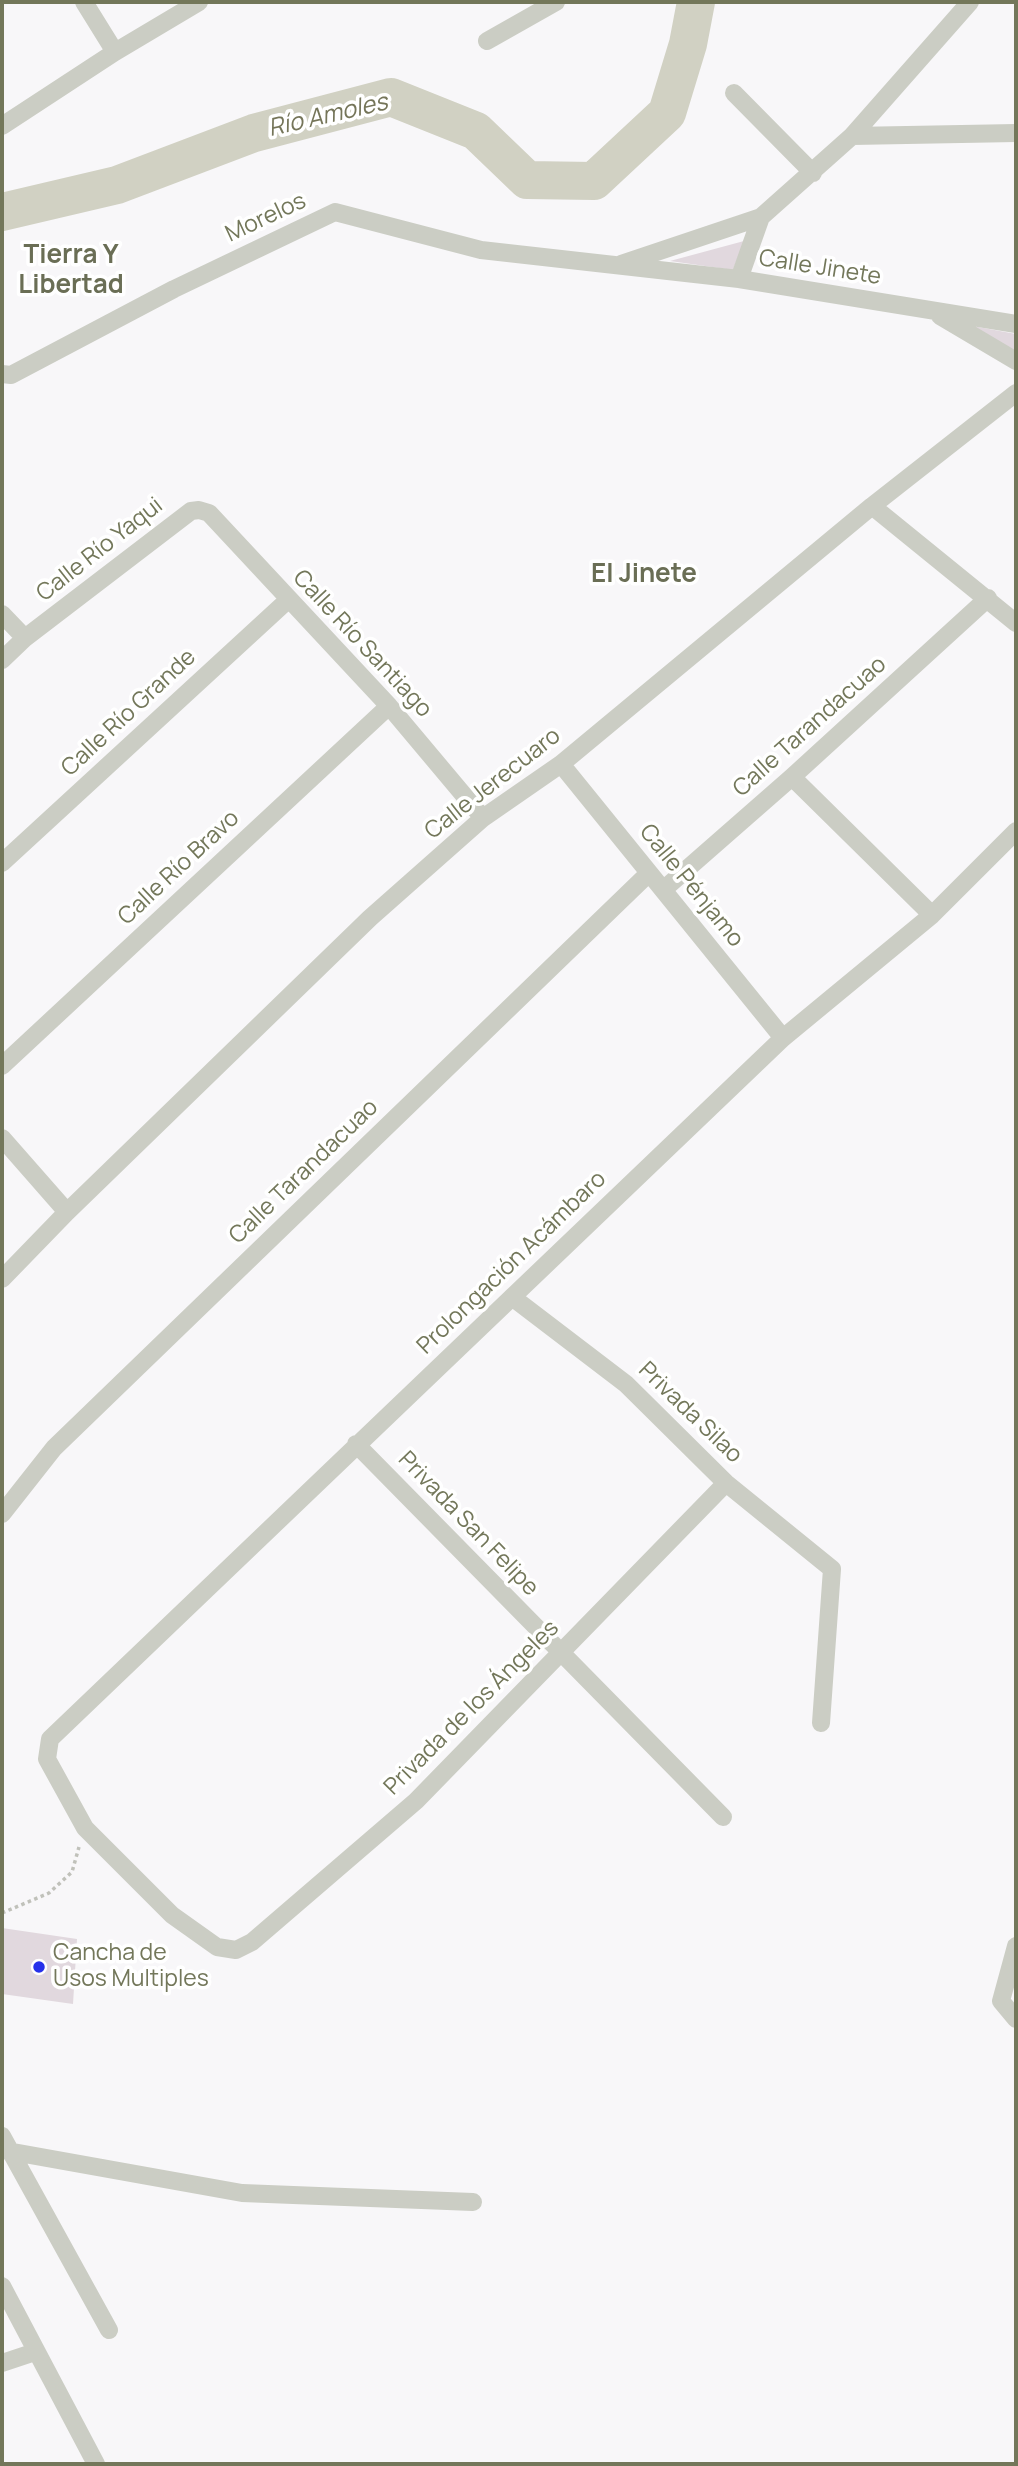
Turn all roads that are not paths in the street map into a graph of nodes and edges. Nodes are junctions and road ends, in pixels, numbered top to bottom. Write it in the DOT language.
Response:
graph roads {
  1 [pos="84,2"];
  2 [pos="199,2"];
  3 [pos="556,2"];
  4 [pos="970,2"];
  5 [pos="487,41"];
  6 [pos="115,52"];
  7 [pos="734,93"];
  8 [pos="2,126"];
  9 [pos="1016,133"];
  10 [pos="852,136"];
  11 [pos="813,173"];
  12 [pos="761,217"];
  13 [pos="615,266"];
  14 [pos="739,279"];
  15 [pos="931,310"];
  16 [pos="1016,324"];
  17 [pos="1016,361"];
  18 [pos="2,374"];
  19 [pos="1016,393"];
  20 [pos="872,506"];
  21 [pos="199,510"];
  22 [pos="988,598"];
  23 [pos="289,599"];
  24 [pos="2,614"];
  25 [pos="1016,623"];
  26 [pos="25,638"];
  27 [pos="2,660"];
  28 [pos="389,706"];
  29 [pos="561,764"];
  30 [pos="792,776"];
  31 [pos="483,818"];
  32 [pos="1016,831"];
  33 [pos="2,863"];
  34 [pos="649,873"];
  35 [pos="663,890"];
  36 [pos="932,915"];
  37 [pos="783,1038"];
  38 [pos="2,1066"];
  39 [pos="2,1138"];
  40 [pos="67,1212"];
  41 [pos="2,1279"];
  42 [pos="512,1297"];
  43 [pos="356,1444"];
  44 [pos="726,1483"];
  45 [pos="2,1514"];
  46 [pos="561,1654"];
  47 [pos="821,1723"];
  48 [pos="723,1817"];
  49 [pos="85,1828"];
  50 [pos="1016,1947"];
  51 [pos="1016,2019"];
  52 [pos="2,2136"];
  53 [pos="7,2151"];
  54 [pos="472,2203"];
  55 [pos="2,2286"];
  56 [pos="109,2330"];
  57 [pos="2,2348"];
  58 [pos="29,2355"];
  59 [pos="2,2363"];
  60 [pos="96,2464"];
  1 -- 6 [label="street"];
  2 -- 6 [label="street"];
  3 -- 5 [label="street"];
  4 -- 10 [label="street"];
  6 -- 8 [label="street"];
  7 -- 11 [label="street"];
  9 -- 10 [label="street"];
  10 -- 11 [label="street"];
  11 -- 12 [label="street"];
  12 -- 13 [label="street"];
  12 -- 14 [label="street"];
  13 -- 14 [label="street, Calle Jinete"];
  13 -- 18 [label="street, Morelos"];
  14 -- 15 [label="street, Calle Jinete"];
  15 -- 16 [label="street, Calle Jinete"];
  15 -- 17 [label="street"];
  19 -- 20 [label="street, Calle Jerecuaro"];
  20 -- 22 [label="street"];
  20 -- 29 [label="street, Calle Jerecuaro"];
  21 -- 23 [label="street, Calle Río Santiago"];
  21 -- 26 [label="street, Calle Río Yaqui"];
  22 -- 25 [label="street"];
  22 -- 30 [label="street, Calle Tarandacuao"];
  23 -- 28 [label="street, Calle Río Santiago"];
  23 -- 33 [label="street, Calle Río Grande"];
  24 -- 26 [label="street"];
  26 -- 27 [label="street, Calle Río Yaqui"];
  28 -- 31 [label="street, Calle Río Santiago"];
  28 -- 38 [label="street, Calle Río Bravo"];
  29 -- 31 [label="street, Calle Jerecuaro"];
  29 -- 34 [label="street, Calle Pénjamo"];
  30 -- 35 [label="street, Calle Tarandacuao"];
  30 -- 36 [label="street"];
  31 -- 40 [label="street, Calle Jerecuaro"];
  32 -- 36 [label="street, Prolongación Acámbaro"];
  34 -- 35 [label="street, Calle Pénjamo"];
  34 -- 45 [label="street, Calle Tarandacuao"];
  35 -- 37 [label="street, Calle Pénjamo"];
  36 -- 37 [label="street, Prolongación Acámbaro"];
  37 -- 42 [label="street, Prolongación Acámbaro"];
  39 -- 40 [label="street"];
  40 -- 41 [label="street, Calle Jerecuaro"];
  42 -- 43 [label="street, Prolongación Acámbaro"];
  42 -- 44 [label="street, Privada Silao"];
  43 -- 46 [label="street, Privada San Felipe"];
  43 -- 49 [label="street, Prolongación Acámbaro"];
  44 -- 46 [label="street, Privada de los Ángeles"];
  44 -- 47 [label="street, Privada Silao"];
  46 -- 48 [label="street, Privada San Felipe"];
  46 -- 49 [label="street, Privada de los Ángeles"];
  50 -- 51 [label="street"];
  52 -- 53 [label="street"];
  53 -- 54 [label="street"];
  53 -- 56 [label="street"];
  55 -- 58 [label="street"];
  57 -- 58 [label="street"];
  58 -- 59 [label="street"];
  58 -- 60 [label="street"];
}
